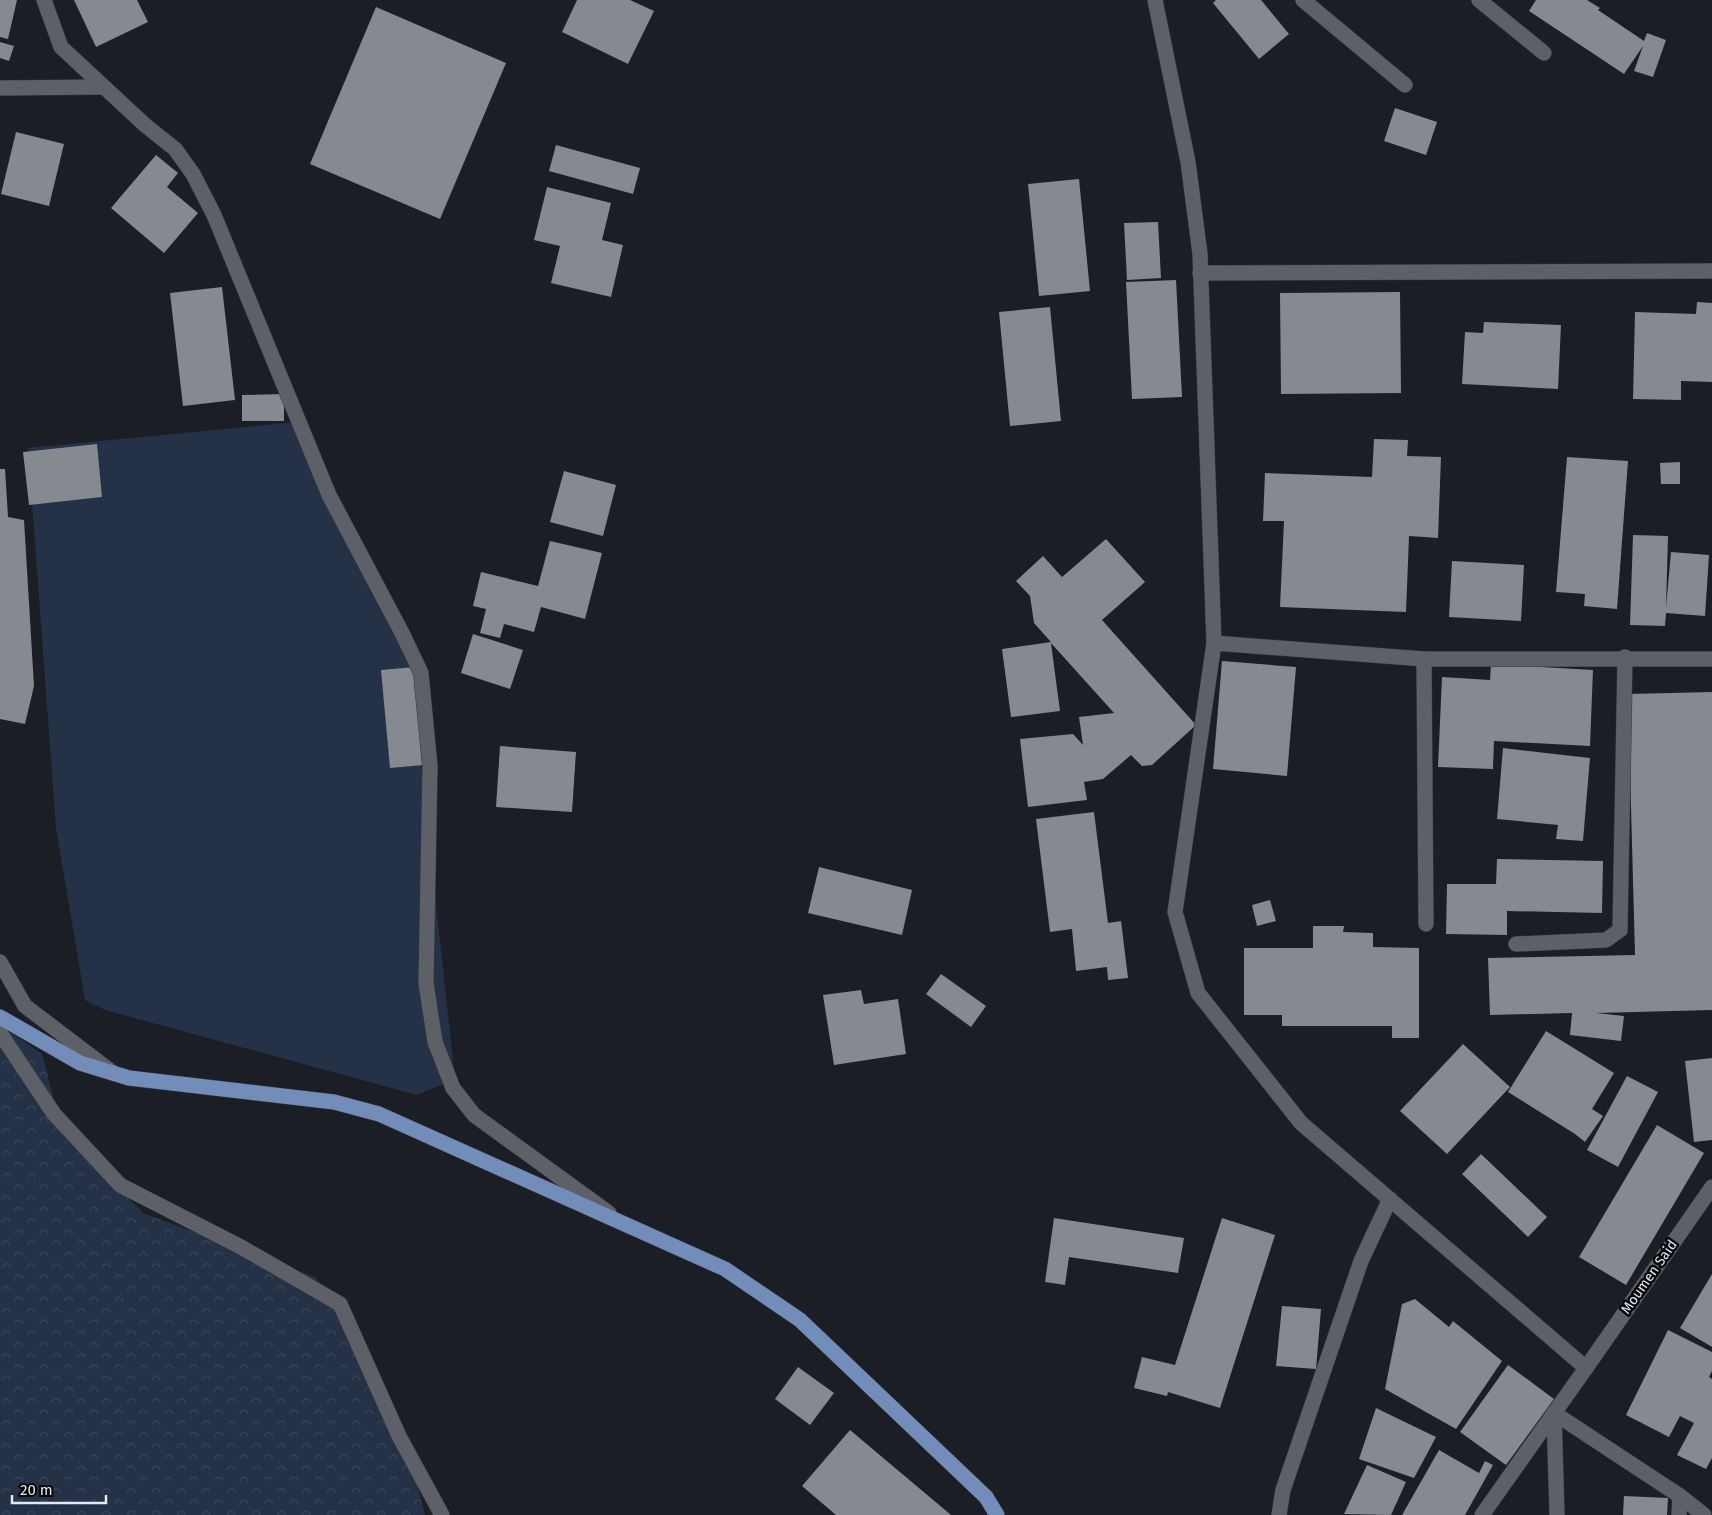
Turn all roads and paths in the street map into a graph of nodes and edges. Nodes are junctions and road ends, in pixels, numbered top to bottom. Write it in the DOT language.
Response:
graph roads {
  1 [pos="44,0"];
  2 [pos="1155,0"];
  3 [pos="1303,0"];
  4 [pos="1479,0"];
  5 [pos="1544,53"];
  6 [pos="1405,85"];
  7 [pos="103,87"];
  8 [pos="0,88"];
  9 [pos="1712,271"];
  10 [pos="1200,273"];
  11 [pos="1214,643"];
  12 [pos="1625,657"];
  13 [pos="1424,659"];
  14 [pos="1712,659"];
  15 [pos="1426,924"];
  16 [pos="1516,944"];
  17 [pos="0,962"];
  18 [pos="0,1017"];
  19 [pos="0,1034"];
  20 [pos="113,1073"];
  21 [pos="1712,1187"];
  22 [pos="1390,1199"];
  23 [pos="623,1224"];
  24 [pos="1586,1368"];
  25 [pos="1554,1413"];
  26 [pos="1680,1496"];
  27 [pos="442,1515"];
  28 [pos="997,1515"];
  29 [pos="1279,1515"];
  30 [pos="1482,1515"];
  31 [pos="1557,1515"];
  32 [pos="1679,1515"];
  33 [pos="1704,1515"];
  1 -- 7 [label="street"];
  2 -- 10 [label="street"];
  3 -- 6 [label="street"];
  4 -- 5 [label="street"];
  7 -- 8 [label="street"];
  7 -- 23 [label="street"];
  9 -- 10 [label="street"];
  10 -- 11 [label="street"];
  11 -- 13 [label="street"];
  11 -- 22 [label="street"];
  12 -- 13 [label="street"];
  12 -- 14 [label="street"];
  12 -- 16 [label="street"];
  13 -- 15 [label="street"];
  17 -- 20 [label="street"];
  18 -- 20 [label="main road"];
  19 -- 27 [label="street"];
  20 -- 23 [label="main road"];
  21 -- 24 [label="street, Moumen Said"];
  22 -- 24 [label="street"];
  22 -- 29 [label="street"];
  23 -- 28 [label="main road"];
  24 -- 25 [label="street, Moumen Said"];
  25 -- 26 [label="street"];
  25 -- 30 [label="street, Moumen Said"];
  25 -- 31 [label="street"];
  26 -- 32 [label="street"];
  26 -- 33 [label="street"];
}
